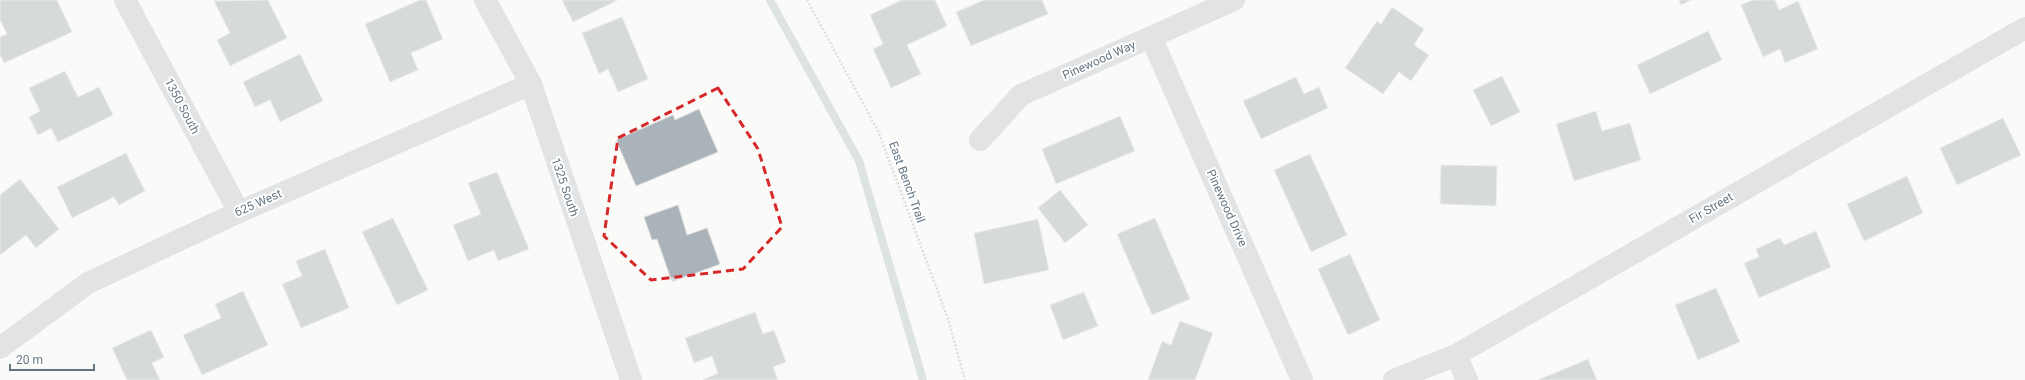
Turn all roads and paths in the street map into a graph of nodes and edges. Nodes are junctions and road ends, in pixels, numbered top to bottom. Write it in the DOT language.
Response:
graph roads {
  1 [pos="125,0"];
  2 [pos="485,0"];
  3 [pos="807,0"];
  4 [pos="1234,0"];
  5 [pos="2025,28"];
  6 [pos="1151,37"];
  7 [pos="531,84"];
  8 [pos="980,140"];
  9 [pos="239,212"];
  10 [pos="0,348"];
  11 [pos="1456,355"];
  12 [pos="631,380"];
  13 [pos="965,380"];
  14 [pos="1302,380"];
  15 [pos="1394,380"];
  16 [pos="1467,380"];
  1 -- 9 [label="street, 1350 South"];
  2 -- 7 [label="street, 1325 South"];
  3 -- 13 [label="path, East Bench Trail"];
  4 -- 6 [label="street, Pinewood Way"];
  5 -- 11 [label="street, Fir Street"];
  6 -- 8 [label="street, Pinewood Way"];
  6 -- 14 [label="street, Pinewood Drive"];
  7 -- 9 [label="street, 625 West"];
  7 -- 12 [label="street, 1325 South"];
  9 -- 10 [label="street, 625 West"];
  11 -- 15 [label="street, Fir Street"];
  11 -- 16 [label="street"];
}
